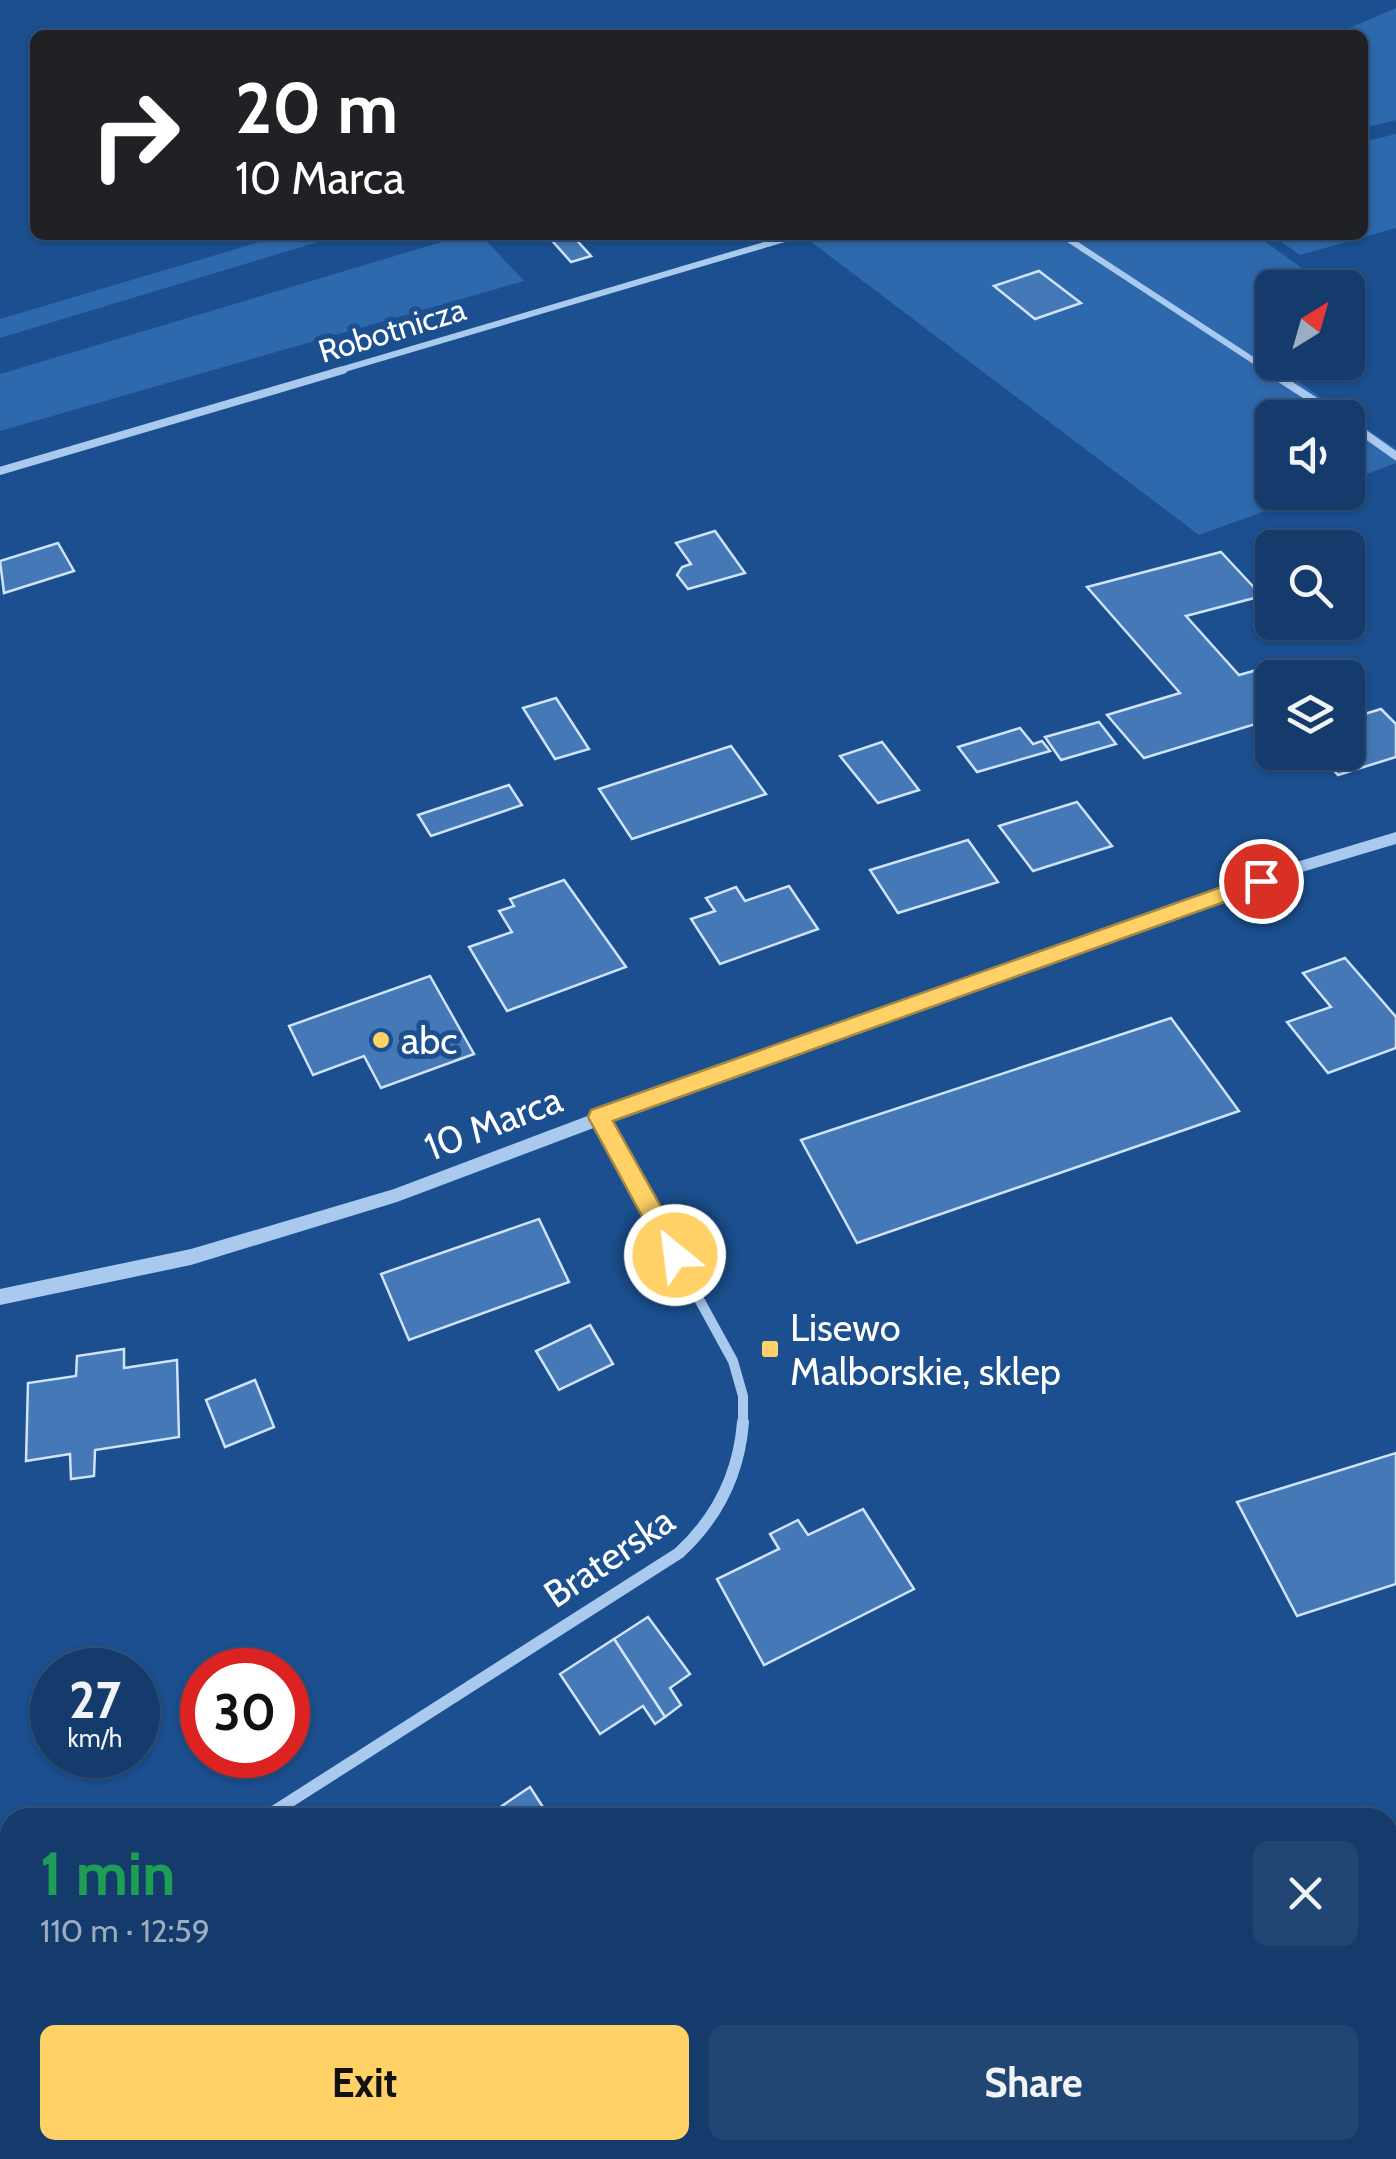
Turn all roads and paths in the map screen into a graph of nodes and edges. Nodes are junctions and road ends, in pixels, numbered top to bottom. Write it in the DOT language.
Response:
graph roads {
  1 [pos="781,240"];
  2 [pos="1070,240"];
  3 [pos="1314,400"];
  4 [pos="1365,434"];
  5 [pos="1396,456"];
  6 [pos="0,470"];
  7 [pos="1396,838"];
  8 [pos="599,1117"];
  9 [pos="0,1296"];
  10 [pos="280,1808"];
  1 -- 6 [label="street, Robotnicza"];
  2 -- 3 [label="street"];
  4 -- 5 [label="street"];
  7 -- 8 [label="street, 10 Marca"];
  8 -- 9 [label="street, 10 Marca"];
  8 -- 10 [label="street, Braterska"];
}
